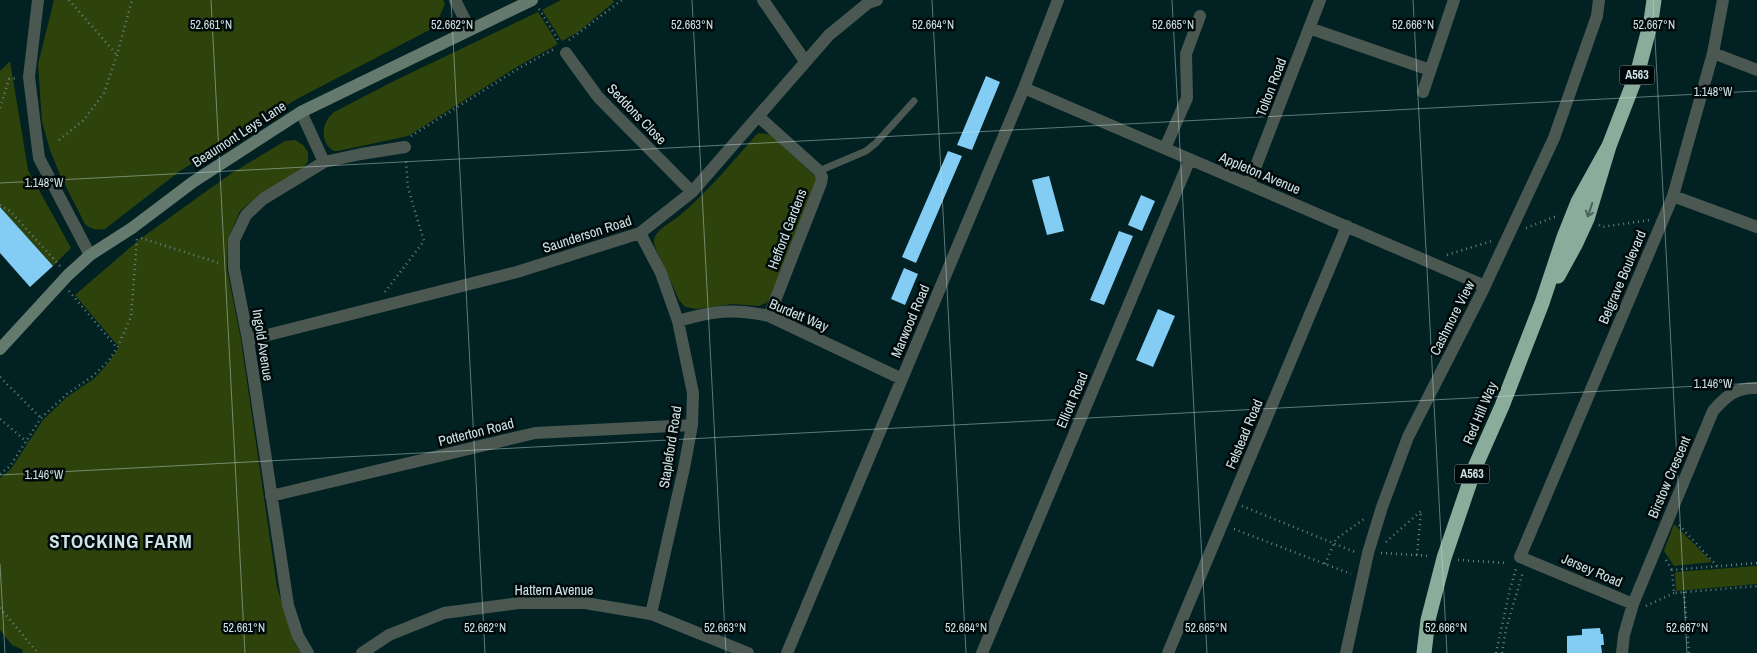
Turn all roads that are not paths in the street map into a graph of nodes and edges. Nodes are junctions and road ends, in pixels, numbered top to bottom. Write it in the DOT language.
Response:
graph roads {
  1 [pos="38,0"];
  2 [pos="455,0"];
  3 [pos="763,0"];
  4 [pos="877,0"];
  5 [pos="1058,0"];
  6 [pos="1320,0"];
  7 [pos="1454,0"];
  8 [pos="1599,0"];
  9 [pos="1654,0"];
  10 [pos="1723,0"];
  11 [pos="535,4"];
  12 [pos="1200,16"];
  13 [pos="1309,28"];
  14 [pos="470,30"];
  15 [pos="564,49"];
  16 [pos="1713,53"];
  17 [pos="805,62"];
  18 [pos="1430,70"];
  19 [pos="1757,70"];
  20 [pos="1024,88"];
  21 [pos="1423,92"];
  22 [pos="914,102"];
  23 [pos="301,112"];
  24 [pos="759,117"];
  25 [pos="405,147"];
  26 [pos="1165,148"];
  27 [pos="1190,159"];
  28 [pos="324,162"];
  29 [pos="819,171"];
  30 [pos="1249,184"];
  31 [pos="692,192"];
  32 [pos="1673,196"];
  33 [pos="1347,226"];
  34 [pos="1757,227"];
  35 [pos="640,233"];
  36 [pos="90,255"];
  37 [pos="1485,286"];
  38 [pos="769,316"];
  39 [pos="678,321"];
  40 [pos="248,340"];
  41 [pos="0,349"];
  42 [pos="902,379"];
  43 [pos="1757,388"];
  44 [pos="692,425"];
  45 [pos="272,496"];
  46 [pos="1524,558"];
  47 [pos="1631,609"];
  48 [pos="651,614"];
  49 [pos="308,653"];
  50 [pos="362,653"];
  51 [pos="748,653"];
  52 [pos="787,653"];
  53 [pos="982,653"];
  54 [pos="1168,653"];
  55 [pos="1346,653"];
  56 [pos="1424,653"];
  57 [pos="1622,653"];
  1 -- 36 [label="street"];
  2 -- 14 [label="street"];
  3 -- 17 [label="street"];
  4 -- 17 [label="street, Saunderson Road"];
  5 -- 20 [label="street, Marwood Road"];
  6 -- 13 [label="street, Tolton Road"];
  7 -- 18 [label="street"];
  8 -- 37 [label="street, Cashmore View"];
  9 -- 56 [label="highway, Red Hill Way / A563"];
  10 -- 16 [label="street, Belgrave Boulevard"];
  11 -- 14 [label="street, Beaumont Leys Lane"];
  12 -- 26 [label="street"];
  13 -- 18 [label="street"];
  13 -- 30 [label="street, Tolton Road"];
  14 -- 23 [label="street, Beaumont Leys Lane"];
  15 -- 31 [label="street, Seddons Close"];
  16 -- 19 [label="street"];
  16 -- 32 [label="street, Belgrave Boulevard"];
  17 -- 24 [label="street, Saunderson Road"];
  18 -- 21 [label="street"];
  20 -- 26 [label="street, Appleton Avenue"];
  20 -- 42 [label="street, Marwood Road"];
  22 -- 29 [label="lane"];
  23 -- 28 [label="street"];
  23 -- 36 [label="street, Beaumont Leys Lane"];
  24 -- 29 [label="street"];
  24 -- 31 [label="street, Saunderson Road"];
  25 -- 28 [label="street, Ingold Avenue"];
  26 -- 27 [label="street, Appleton Avenue"];
  27 -- 30 [label="street, Appleton Avenue"];
  27 -- 53 [label="street, Elliott Road"];
  28 -- 40 [label="street, Ingold Avenue"];
  29 -- 38 [label="street, Hefford Gardens"];
  30 -- 33 [label="street, Appleton Avenue"];
  31 -- 35 [label="street, Saunderson Road"];
  32 -- 34 [label="street"];
  32 -- 46 [label="street, Belgrave Boulevard"];
  33 -- 37 [label="street, Appleton Avenue"];
  33 -- 54 [label="street, Felstead Road"];
  35 -- 39 [label="street, Stapleford Road"];
  35 -- 40 [label="street, Saunderson Road"];
  36 -- 41 [label="street, Beaumont Leys Lane"];
  37 -- 55 [label="street, Cashmore View"];
  38 -- 39 [label="street, Burdett Way"];
  38 -- 42 [label="street, Burdett Way"];
  39 -- 44 [label="street, Stapleford Road"];
  40 -- 45 [label="street, Ingold Avenue"];
  42 -- 52 [label="street, Marwood Road"];
  43 -- 47 [label="street, Birstow Crescent"];
  44 -- 45 [label="street, Potterton Road"];
  44 -- 48 [label="street, Stapleford Road"];
  45 -- 49 [label="street, Ingold Avenue"];
  46 -- 47 [label="street, Jersey Road"];
  47 -- 57 [label="street"];
  48 -- 50 [label="street, Hattern Avenue"];
  48 -- 51 [label="street, Hattern Avenue"];
}
